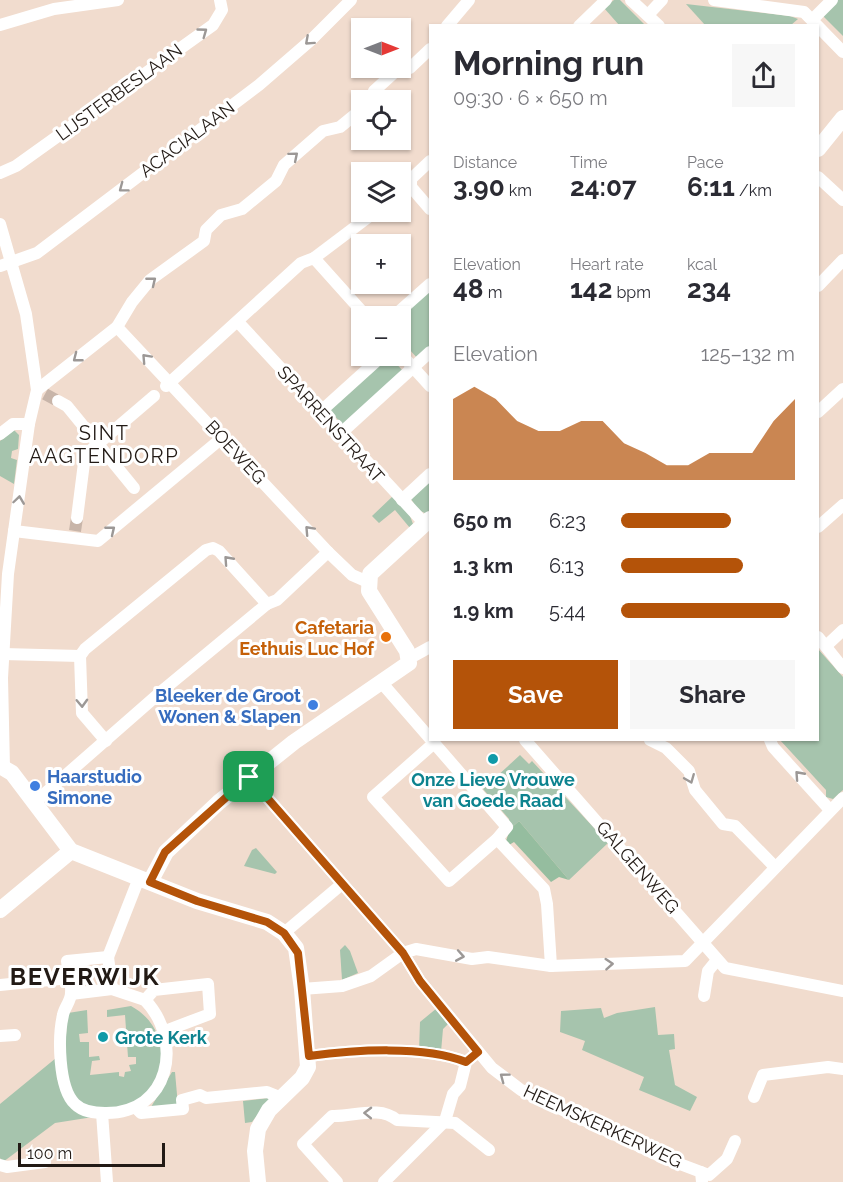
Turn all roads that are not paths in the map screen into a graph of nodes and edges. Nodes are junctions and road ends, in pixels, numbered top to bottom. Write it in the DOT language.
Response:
graph roads {
  1 [pos="118,0"];
  2 [pos="220,0"];
  3 [pos="351,0"];
  4 [pos="469,0"];
  5 [pos="631,0"];
  6 [pos="662,0"];
  7 [pos="714,0"];
  8 [pos="832,0"];
  9 [pos="602,4"];
  10 [pos="648,15"];
  11 [pos="813,19"];
  12 [pos="449,24"];
  13 [pos="581,24"];
  14 [pos="657,24"];
  15 [pos="815,24"];
  16 [pos="0,25"];
  17 [pos="821,36"];
  18 [pos="429,50"];
  19 [pos="843,52"];
  20 [pos="375,90"];
  21 [pos="351,118"];
  22 [pos="843,118"];
  23 [pos="843,132"];
  24 [pos="819,148"];
  25 [pos="819,160"];
  26 [pos="429,163"];
  27 [pos="0,173"];
  28 [pos="819,178"];
  29 [pos="411,179"];
  30 [pos="411,194"];
  31 [pos="843,200"];
  32 [pos="429,208"];
  33 [pos="362,222"];
  34 [pos="0,224"];
  35 [pos="314,258"];
  36 [pos="843,260"];
  37 [pos="5,264"];
  38 [pos="429,285"];
  39 [pos="819,285"];
  40 [pos="356,306"];
  41 [pos="405,306"];
  42 [pos="238,322"];
  43 [pos="117,327"];
  44 [pos="429,353"];
  45 [pos="411,365"];
  46 [pos="368,366"];
  47 [pos="414,368"];
  48 [pos="429,385"];
  49 [pos="162,389"];
  50 [pos="843,389"];
  51 [pos="41,392"];
  52 [pos="58,401"];
  53 [pos="320,411"];
  54 [pos="819,411"];
  55 [pos="29,424"];
  56 [pos="0,434"];
  57 [pos="340,434"];
  58 [pos="222,438"];
  59 [pos="99,445"];
  60 [pos="429,475"];
  61 [pos="140,496"];
  62 [pos="402,500"];
  63 [pos="843,505"];
  64 [pos="428,522"];
  65 [pos="819,526"];
  66 [pos="75,529"];
  67 [pos="14,531"];
  68 [pos="328,552"];
  69 [pos="368,582"];
  70 [pos="267,604"];
  71 [pos="843,630"];
  72 [pos="822,641"];
  73 [pos="429,648"];
  74 [pos="3,654"];
  75 [pos="80,656"];
  76 [pos="410,658"];
  77 [pos="843,668"];
  78 [pos="381,682"];
  79 [pos="429,739"];
  80 [pos="106,741"];
  81 [pos="430,741"];
  82 [pos="531,741"];
  83 [pos="652,741"];
  84 [pos="770,741"];
  85 [pos="433,744"];
  86 [pos="2,767"];
  87 [pos="249,777"];
  88 [pos="843,798"];
  89 [pos="34,802"];
  90 [pos="830,810"];
  91 [pos="497,839"];
  92 [pos="71,851"];
  93 [pos="775,867"];
  94 [pos="144,880"];
  95 [pos="342,884"];
  96 [pos="0,910"];
  97 [pos="284,933"];
  98 [pos="703,942"];
  99 [pos="403,953"];
  100 [pos="108,957"];
  101 [pos="717,960"];
  102 [pos="551,966"];
  103 [pos="69,978"];
  104 [pos="0,985"];
  105 [pos="112,989"];
  106 [pos="302,989"];
  107 [pos="843,991"];
  108 [pos="71,994"];
  109 [pos="704,996"];
  110 [pos="145,1000"];
  111 [pos="165,1031"];
  112 [pos="15,1035"];
  113 [pos="0,1036"];
  114 [pos="478,1052"];
  115 [pos="309,1056"];
  116 [pos="466,1062"];
  117 [pos="843,1068"];
  118 [pos="754,1097"];
  119 [pos="282,1098"];
  120 [pos="135,1108"];
  121 [pos="102,1113"];
  122 [pos="445,1121"];
  123 [pos="735,1141"];
  124 [pos="489,1150"];
  125 [pos="45,1162"];
  126 [pos="0,1165"];
  127 [pos="704,1176"];
  128 [pos="388,1177"];
  129 [pos="107,1182"];
  130 [pos="258,1182"];
  131 [pos="338,1182"];
  1 -- 16 [label="street"];
  27 -- 2 [label="street, LIJSTERBESLAAN, one-way"];
  3 -- 37 [label="street, ACACIALAAN, one-way"];
  4 -- 12 [label="street"];
  5 -- 10 [label="street"];
  6 -- 10 [label="street"];
  7 -- 11 [label="street"];
  8 -- 11 [label="street"];
  9 -- 13 [label="street"];
  10 -- 14 [label="street"];
  11 -- 15 [label="street"];
  17 -- 19 [label="street"];
  18 -- 20 [label="street"];
  43 -- 21 [label="street, one-way"];
  22 -- 24 [label="street"];
  23 -- 25 [label="street"];
  26 -- 29 [label="street"];
  28 -- 31 [label="street"];
  30 -- 32 [label="street"];
  33 -- 35 [label="street"];
  34 -- 37 [label="street"];
  35 -- 40 [label="street"];
  35 -- 42 [label="street"];
  36 -- 39 [label="street"];
  37 -- 51 [label="street"];
  38 -- 41 [label="street"];
  42 -- 49 [label="street"];
  42 -- 53 [label="street, SPARRENSTRAAT"];
  49 -- 43 [label="street, BOEWEG, one-way"];
  43 -- 51 [label="street, one-way"];
  44 -- 47 [label="street"];
  45 -- 47 [label="street"];
  46 -- 53 [label="street"];
  47 -- 48 [label="street"];
  47 -- 57 [label="street"];
  49 -- 58 [label="street, BOEWEG"];
  49 -- 59 [label="street"];
  50 -- 54 [label="street"];
  51 -- 55 [label="street"];
  52 -- 59 [label="street"];
  53 -- 57 [label="street, SPARRENSTRAAT"];
  55 -- 56 [label="street"];
  67 -- 55 [label="street, one-way"];
  57 -- 62 [label="street, SPARRENSTRAAT"];
  58 -- 61 [label="street"];
  68 -- 58 [label="street, BOEWEG, one-way"];
  59 -- 61 [label="street"];
  59 -- 66 [label="street"];
  60 -- 62 [label="street"];
  66 -- 61 [label="street, one-way"];
  62 -- 64 [label="street, SPARRENSTRAAT"];
  63 -- 65 [label="street"];
  64 -- 69 [label="street"];
  66 -- 67 [label="street"];
  67 -- 74 [label="street"];
  68 -- 69 [label="street, BOEWEG"];
  68 -- 70 [label="street"];
  69 -- 76 [label="street"];
  70 -- 75 [label="street, one-way"];
  70 -- 80 [label="street"];
  71 -- 72 [label="street"];
  72 -- 77 [label="street"];
  73 -- 76 [label="street"];
  74 -- 75 [label="street"];
  74 -- 86 [label="street"];
  75 -- 80 [label="street, one-way"];
  76 -- 78 [label="street"];
  78 -- 79 [label="street"];
  78 -- 87 [label="street"];
  80 -- 89 [label="street"];
  81 -- 85 [label="street"];
  82 -- 98 [label="street, GALGENWEG"];
  83 -- 93 [label="street, one-way"];
  90 -- 84 [label="street, one-way"];
  85 -- 91 [label="street"];
  85 -- 91 [label="street"];
  86 -- 89 [label="street"];
  87 -- 94 [label="street"];
  87 -- 95 [label="street, HEEMSKERKERWEG"];
  88 -- 90 [label="street"];
  89 -- 92 [label="street"];
  90 -- 93 [label="street"];
  91 -- 102 [label="street"];
  92 -- 94 [label="street"];
  92 -- 96 [label="street"];
  93 -- 98 [label="street"];
  94 -- 97 [label="street"];
  94 -- 100 [label="street"];
  95 -- 97 [label="street"];
  95 -- 99 [label="street, HEEMSKERKERWEG"];
  97 -- 106 [label="street"];
  98 -- 101 [label="street, GALGENWEG"];
  102 -- 98 [label="street, one-way"];
  99 -- 102 [label="street, one-way"];
  99 -- 106 [label="street"];
  99 -- 114 [label="street, HEEMSKERKERWEG"];
  100 -- 103 [label="street"];
  100 -- 105 [label="street"];
  101 -- 107 [label="street"];
  101 -- 109 [label="street"];
  103 -- 104 [label="street"];
  103 -- 108 [label="street"];
  105 -- 108 [label="street"];
  105 -- 110 [label="street"];
  106 -- 115 [label="street"];
  108 -- 121 [label="street"];
  110 -- 111 [label="street"];
  110 -- 111 [label="street"];
  111 -- 120 [label="street"];
  112 -- 113 [label="street"];
  114 -- 116 [label="street"];
  127 -- 114 [label="street, HEEMSKERKERWEG, one-way"];
  115 -- 116 [label="street"];
  115 -- 119 [label="street"];
  116 -- 122 [label="street"];
  117 -- 118 [label="street"];
  119 -- 120 [label="street"];
  119 -- 130 [label="street"];
  120 -- 121 [label="street"];
  121 -- 129 [label="street"];
  122 -- 124 [label="street"];
  122 -- 128 [label="street"];
  122 -- 131 [label="street, one-way"];
  123 -- 127 [label="street"];
  125 -- 126 [label="street"];
}
